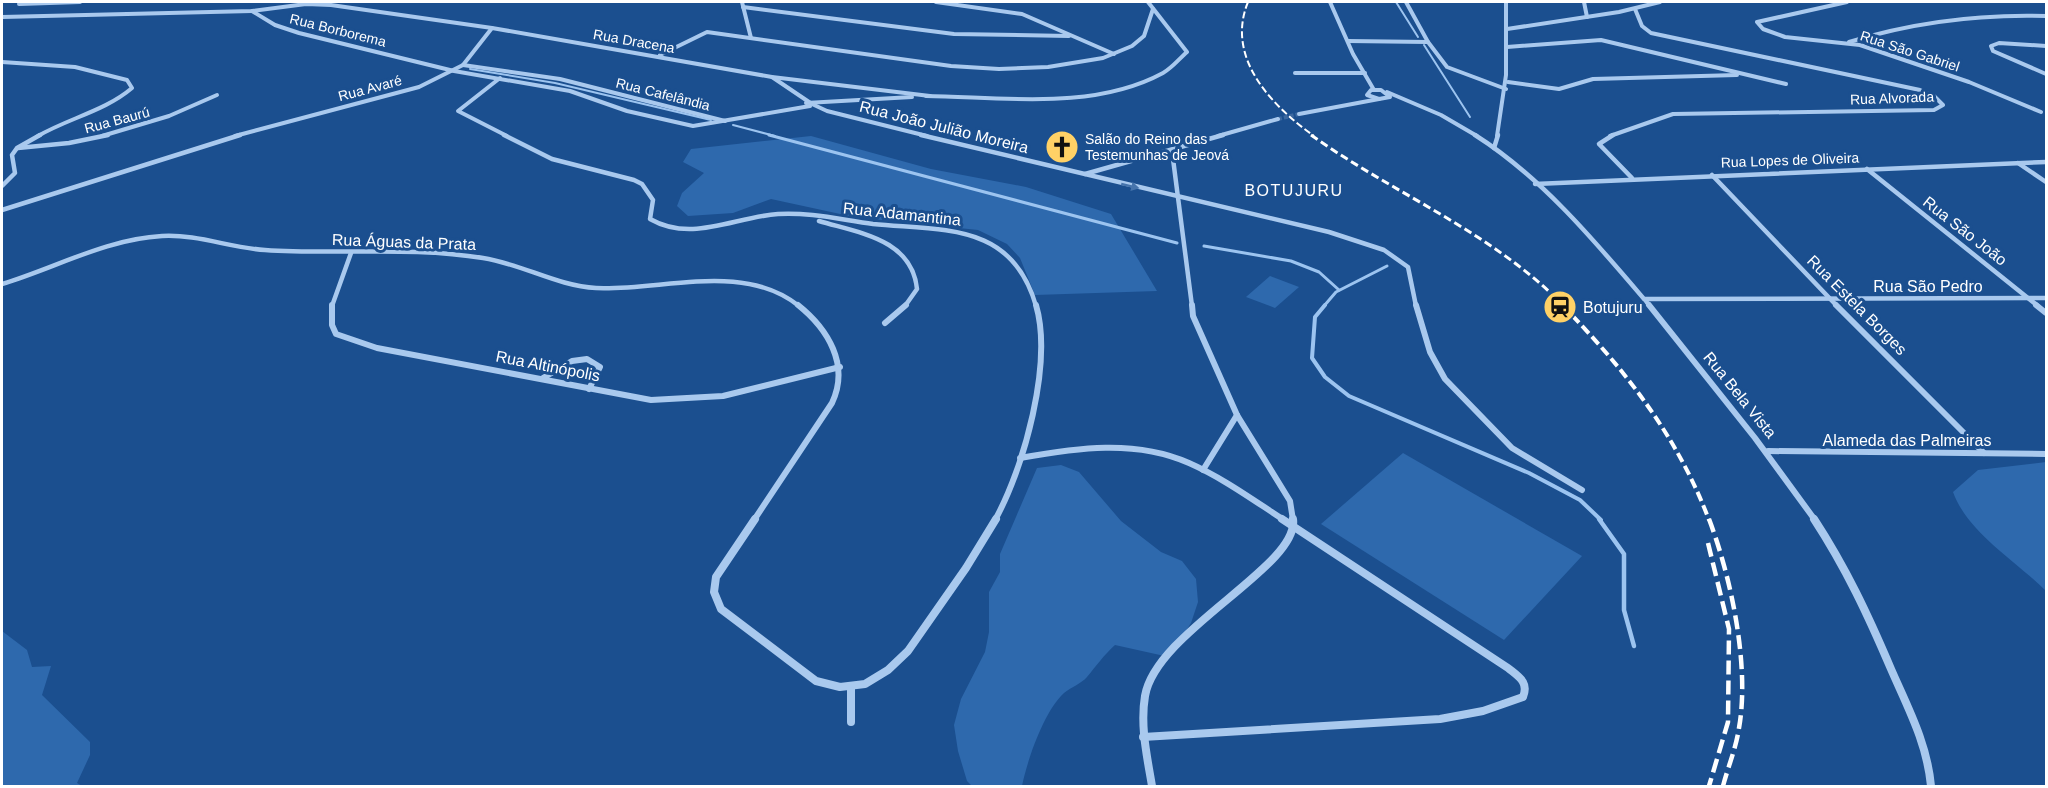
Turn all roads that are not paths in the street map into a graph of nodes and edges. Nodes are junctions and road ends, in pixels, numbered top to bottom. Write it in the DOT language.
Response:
graph roads {
  1 [pos="80,2"];
  2 [pos="291,2"];
  3 [pos="300,2"];
  4 [pos="936,2"];
  5 [pos="1148,2"];
  6 [pos="1330,2"];
  7 [pos="1406,2"];
  8 [pos="1506,2"];
  9 [pos="1584,2"];
  10 [pos="1660,2"];
  11 [pos="1847,2"];
  12 [pos="20,4"];
  13 [pos="306,4"];
  14 [pos="742,4"];
  15 [pos="285,6"];
  16 [pos="1153,9"];
  17 [pos="1635,9"];
  18 [pos="252,11"];
  19 [pos="2046,15"];
  20 [pos="2,17"];
  21 [pos="1587,17"];
  22 [pos="492,28"];
  23 [pos="1507,29"];
  24 [pos="1069,36"];
  25 [pos="751,38"];
  26 [pos="1348,40"];
  27 [pos="1428,42"];
  28 [pos="1849,42"];
  29 [pos="2046,46"];
  30 [pos="1507,47"];
  31 [pos="1114,54"];
  32 [pos="659,55"];
  33 [pos="2,62"];
  34 [pos="463,65"];
  35 [pos="454,71"];
  36 [pos="1295,73"];
  37 [pos="1365,73"];
  38 [pos="2046,74"];
  39 [pos="1746,75"];
  40 [pos="772,77"];
  41 [pos="500,78"];
  42 [pos="1508,82"];
  43 [pos="1786,84"];
  44 [pos="1506,88"];
  45 [pos="1374,90"];
  46 [pos="1387,92"];
  47 [pos="218,95"];
  48 [pos="930,96"];
  49 [pos="1369,96"];
  50 [pos="1381,99"];
  51 [pos="806,103"];
  52 [pos="1351,104"];
  53 [pos="1418,104"];
  54 [pos="811,106"];
  55 [pos="2041,112"];
  56 [pos="1299,114"];
  57 [pos="1278,119"];
  58 [pos="726,121"];
  59 [pos="17,148"];
  60 [pos="1494,148"];
  61 [pos="1172,151"];
  62 [pos="2046,162"];
  63 [pos="2018,163"];
  64 [pos="1867,169"];
  65 [pos="1082,175"];
  66 [pos="1712,175"];
  67 [pos="1632,178"];
  68 [pos="2046,182"];
  69 [pos="1535,184"];
  70 [pos="2,186"];
  71 [pos="1177,197"];
  72 [pos="2,210"];
  73 [pos="807,217"];
  74 [pos="351,253"];
  75 [pos="2,284"];
  76 [pos="2046,298"];
  77 [pos="1645,299"];
  78 [pos="1830,299"];
  79 [pos="2030,299"];
  80 [pos="2046,313"];
  81 [pos="885,323"];
  82 [pos="840,367"];
  83 [pos="543,378"];
  84 [pos="589,388"];
  85 [pos="1237,415"];
  86 [pos="1768,451"];
  87 [pos="1984,453"];
  88 [pos="2046,454"];
  89 [pos="1020,458"];
  90 [pos="1203,470"];
  91 [pos="1581,490"];
  92 [pos="1294,526"];
  93 [pos="851,687"];
  94 [pos="851,722"];
  95 [pos="1143,737"];
  96 [pos="1152,786"];
  97 [pos="1931,786"];
  1 -- 12 [label="street"];
  2 -- 15 [label="street"];
  3 -- 13 [label="street"];
  4 -- 24 [label="street"];
  5 -- 16 [label="street"];
  6 -- 26 [label="street"];
  7 -- 27 [label="street"];
  8 -- 23 [label="street"];
  9 -- 21 [label="street"];
  10 -- 17 [label="street"];
  11 -- 28 [label="street, Rua São Gabriel"];
  13 -- 15 [label="street"];
  13 -- 22 [label="street"];
  14 -- 24 [label="street"];
  14 -- 25 [label="street"];
  15 -- 18 [label="street"];
  16 -- 31 [label="street"];
  16 -- 48 [label="street"];
  17 -- 21 [label="street"];
  17 -- 67 [label="street, Rua Alvorada"];
  18 -- 20 [label="street"];
  18 -- 35 [label="street, Rua Borborema"];
  19 -- 28 [label="street"];
  21 -- 23 [label="street"];
  22 -- 32 [label="street, Rua Dracena"];
  22 -- 34 [label="street, Rua Avaré"];
  23 -- 30 [label="street"];
  24 -- 31 [label="street"];
  25 -- 31 [label="street"];
  25 -- 32 [label="street"];
  26 -- 27 [label="street"];
  26 -- 37 [label="street"];
  27 -- 44 [label="street"];
  28 -- 55 [label="street, Rua São Gabriel"];
  29 -- 38 [label="street"];
  30 -- 39 [label="street"];
  30 -- 42 [label="street"];
  32 -- 40 [label="street, Rua Dracena"];
  33 -- 59 [label="street"];
  34 -- 35 [label="street, Rua Avaré"];
  34 -- 58 [label="street, Rua Cafelândia"];
  35 -- 41 [label="street, Rua Cafelândia"];
  35 -- 72 [label="street, Rua Avaré"];
  36 -- 37 [label="street"];
  37 -- 45 [label="street"];
  39 -- 42 [label="street"];
  39 -- 43 [label="street"];
  40 -- 48 [label="street, Rua Dracena"];
  40 -- 51 [label="street, Rua Dracena"];
  41 -- 58 [label="street, Rua Cafelândia"];
  41 -- 73 [label="street, Rua Adamantina"];
  42 -- 44 [label="street"];
  44 -- 60 [label="street"];
  45 -- 46 [label="street, Rua Bela Vista"];
  45 -- 49 [label="street"];
  46 -- 50 [label="street"];
  46 -- 53 [label="street, Rua Bela Vista"];
  47 -- 59 [label="street, Rua Baurú"];
  48 -- 51 [label="street"];
  49 -- 50 [label="street, Rua Bela Vista"];
  49 -- 52 [label="street"];
  50 -- 52 [label="street"];
  50 -- 53 [label="street, Rua Bela Vista"];
  51 -- 54 [label="street, Rua Dracena"];
  52 -- 56 [label="street"];
  53 -- 60 [label="street, Rua Bela Vista"];
  54 -- 58 [label="street"];
  54 -- 65 [label="street, Rua João Julião Moreira"];
  57 -- 61 [label="street"];
  59 -- 70 [label="street"];
  60 -- 69 [label="street, Rua Bela Vista"];
  61 -- 65 [label="street"];
  61 -- 71 [label="street"];
  62 -- 63 [label="street, Rua Lopes de Oliveira"];
  63 -- 64 [label="street, Rua Lopes de Oliveira"];
  63 -- 68 [label="street"];
  64 -- 66 [label="street, Rua Lopes de Oliveira"];
  64 -- 79 [label="street, Rua São João"];
  65 -- 71 [label="street, Rua João Julião Moreira, one-way"];
  66 -- 67 [label="street, Rua Lopes de Oliveira"];
  66 -- 78 [label="street, Rua Estela Borges"];
  67 -- 69 [label="street, Rua Lopes de Oliveira"];
  69 -- 77 [label="street, Rua Bela Vista"];
  71 -- 85 [label="street"];
  71 -- 91 [label="street, Rua João Julião Moreira"];
  73 -- 81 [label="street"];
  73 -- 89 [label="street, Rua Adamantina"];
  74 -- 75 [label="street, Rua Águas da Prata"];
  74 -- 82 [label="street, Rua Águas da Prata"];
  74 -- 83 [label="street, Rua Altinópolis"];
  76 -- 79 [label="street, Rua São Pedro"];
  77 -- 78 [label="street, Rua São Pedro"];
  77 -- 86 [label="street, Rua Bela Vista"];
  78 -- 79 [label="street, Rua São Pedro"];
  78 -- 87 [label="street, Rua Estela Borges"];
  79 -- 80 [label="street, Rua São João"];
  82 -- 84 [label="street, Rua Altinópolis"];
  82 -- 93 [label="street"];
  83 -- 84 [label="street, Rua Altinópolis"];
  83 -- 84 [label="street"];
  85 -- 90 [label="street"];
  85 -- 92 [label="street"];
  86 -- 87 [label="street, Alameda das Palmeiras"];
  86 -- 97 [label="street, Rua Bela Vista"];
  87 -- 88 [label="street, Alameda das Palmeiras"];
  89 -- 90 [label="street"];
  89 -- 93 [label="street, Rua Adamantina"];
  90 -- 92 [label="street"];
  92 -- 95 [label="street"];
  92 -- 95 [label="street"];
  93 -- 94 [label="street"];
  95 -- 96 [label="street"];
}
